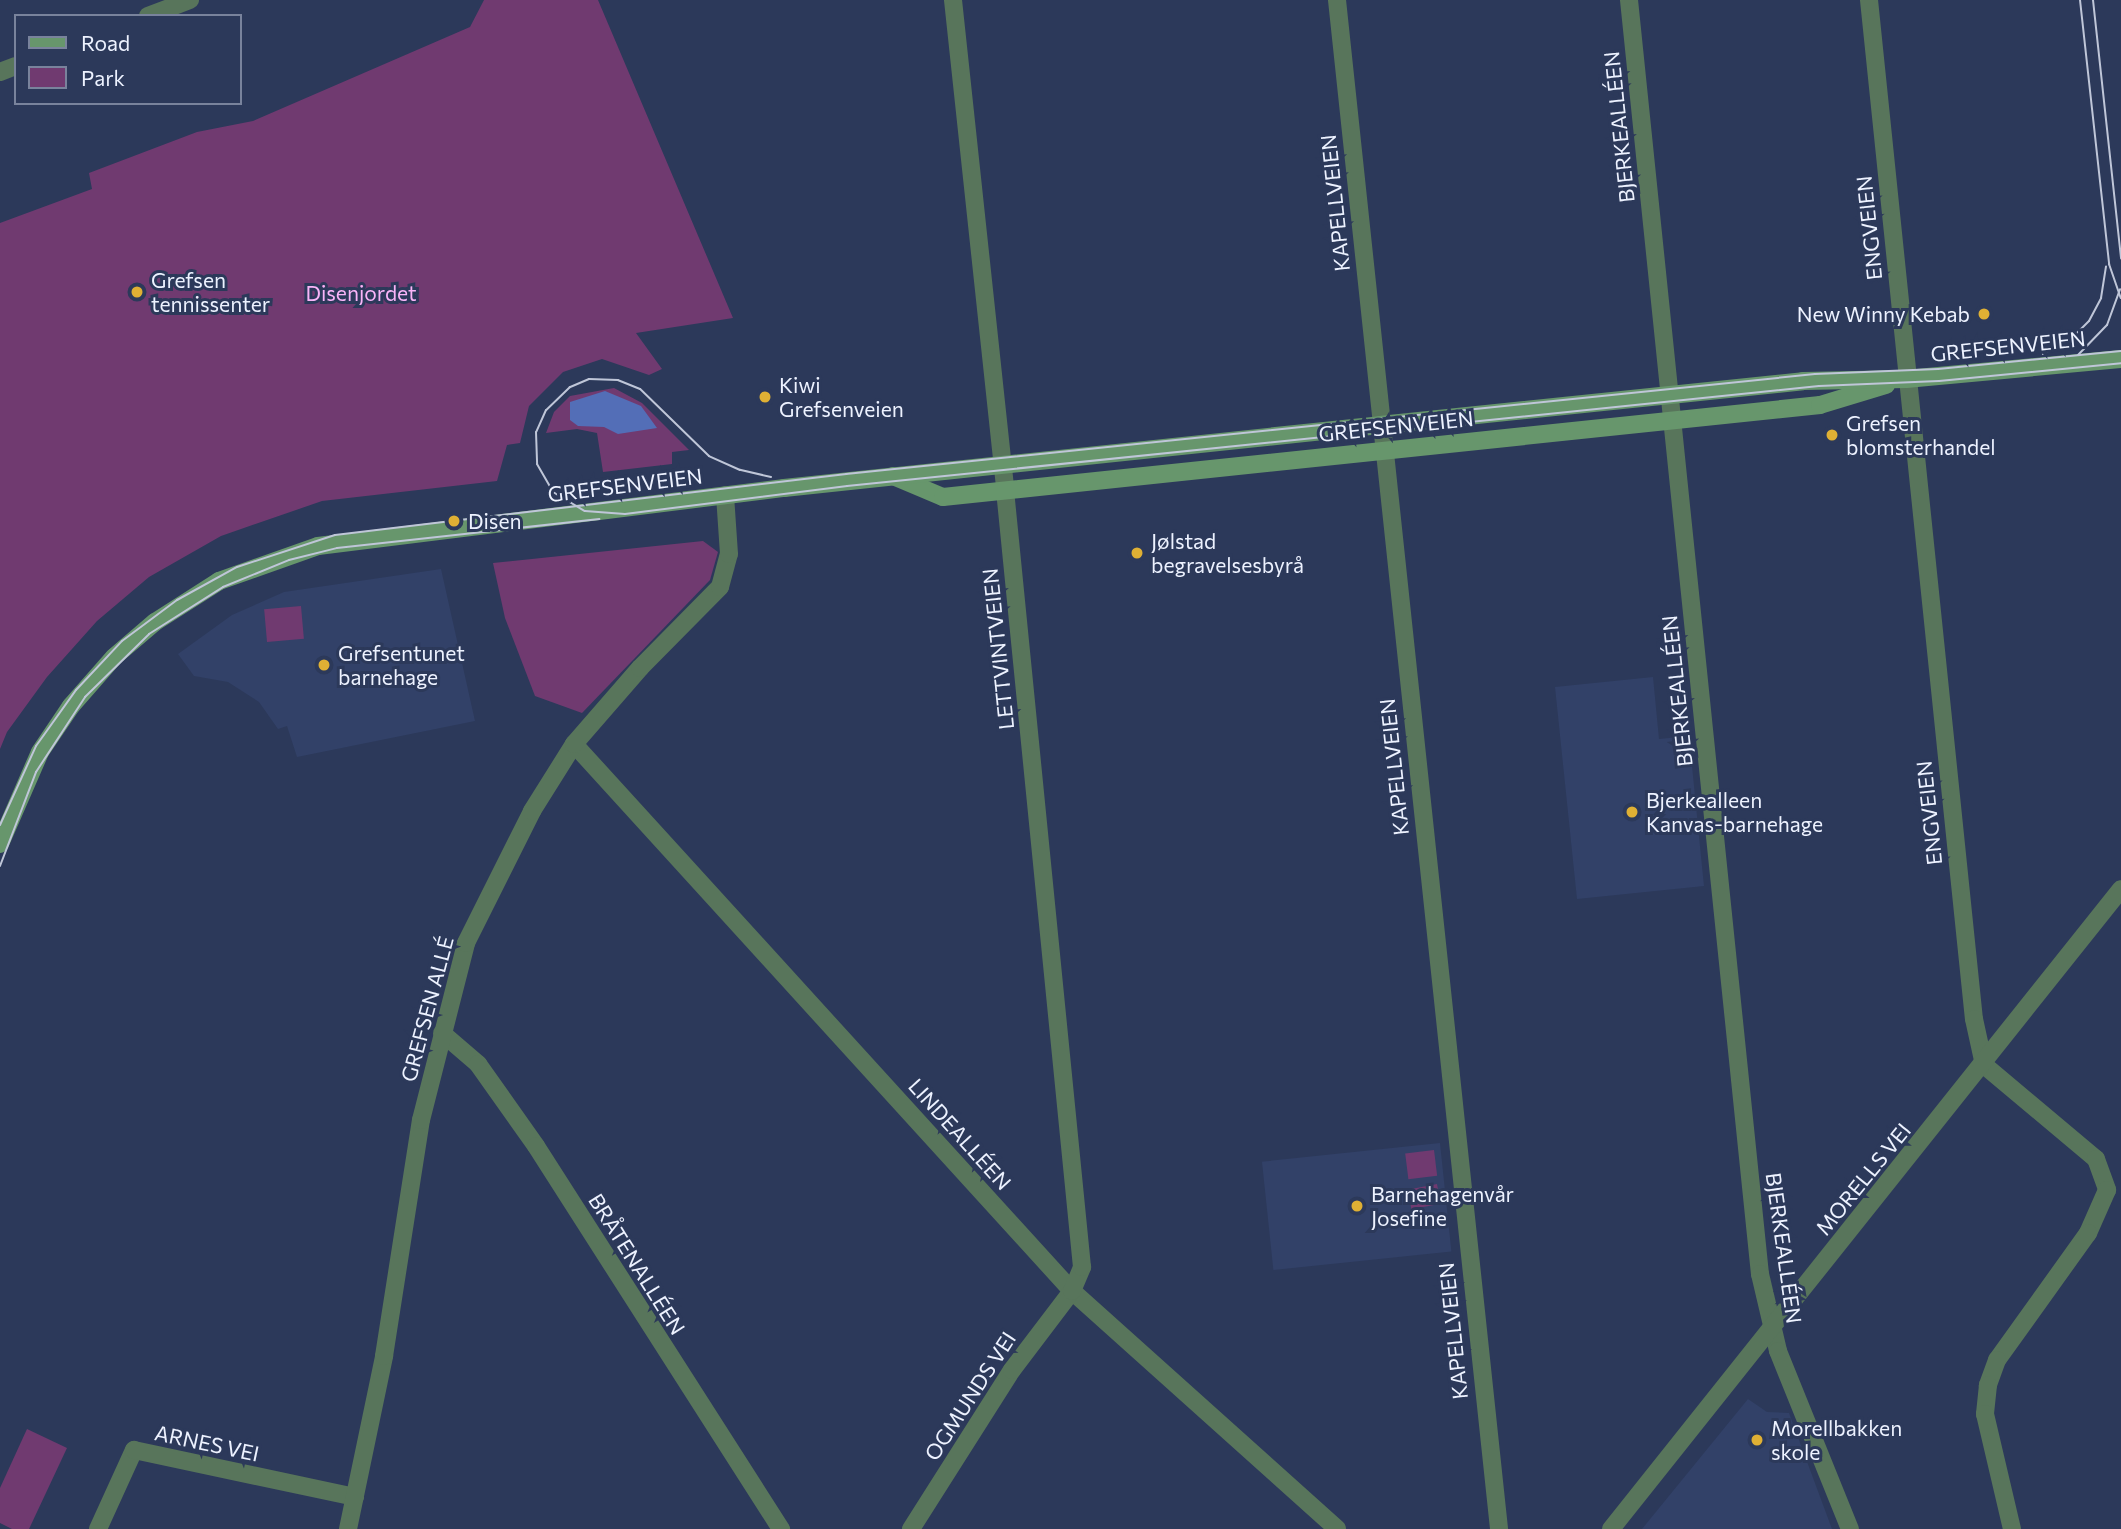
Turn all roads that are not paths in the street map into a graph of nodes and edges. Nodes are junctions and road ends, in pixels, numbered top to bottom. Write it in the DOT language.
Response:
graph roads {
  1 [pos="190,0"];
  2 [pos="953,0"];
  3 [pos="1337,0"];
  4 [pos="1629,0"];
  5 [pos="1869,0"];
  6 [pos="153,14"];
  7 [pos="2119,357"];
  8 [pos="1906,379"];
  9 [pos="1670,395"];
  10 [pos="1672,421"];
  11 [pos="1380,425"];
  12 [pos="1384,451"];
  13 [pos="1003,464"];
  14 [pos="891,475"];
  15 [pos="1005,490"];
  16 [pos="725,495"];
  17 [pos="574,744"];
  18 [pos="0,844"];
  19 [pos="2121,889"];
  20 [pos="442,1033"];
  21 [pos="1983,1065"];
  22 [pos="1072,1291"];
  23 [pos="1771,1330"];
  24 [pos="355,1497"];
  25 [pos="98,1529"];
  26 [pos="348,1529"];
  27 [pos="781,1529"];
  28 [pos="911,1529"];
  29 [pos="1337,1529"];
  30 [pos="1499,1529"];
  31 [pos="1611,1529"];
  32 [pos="1850,1529"];
  33 [pos="2012,1529"];
  1 -- 6 [label="street"];
  2 -- 13 [label="street, LETTVINTVEIEN"];
  3 -- 11 [label="street, KAPELLVEIEN"];
  4 -- 9 [label="street, BJERKEALLÉEN"];
  5 -- 8 [label="street, ENGVEIEN"];
  7 -- 8 [label="main road, GREFSENVEIEN"];
  8 -- 9 [label="main road, GREFSENVEIEN"];
  8 -- 10 [label="main road, GREFSENVEIEN"];
  8 -- 21 [label="street, ENGVEIEN"];
  9 -- 10 [label="street, BJERKEALLÉEN"];
  9 -- 11 [label="main road, GREFSENVEIEN"];
  10 -- 12 [label="main road, GREFSENVEIEN"];
  10 -- 23 [label="street, BJERKEALLÉEN"];
  11 -- 12 [label="street, KAPELLVEIEN"];
  11 -- 13 [label="main road, GREFSENVEIEN"];
  12 -- 15 [label="main road, GREFSENVEIEN"];
  12 -- 30 [label="street, KAPELLVEIEN"];
  13 -- 14 [label="main road, GREFSENVEIEN"];
  13 -- 15 [label="street, LETTVINTVEIEN"];
  14 -- 15 [label="main road, GREFSENVEIEN"];
  14 -- 16 [label="main road, GREFSENVEIEN"];
  15 -- 22 [label="street, LETTVINTVEIEN"];
  16 -- 17 [label="street, GREFSEN ALLÉ"];
  16 -- 18 [label="main road, GREFSENVEIEN"];
  17 -- 20 [label="street, GREFSEN ALLÉ"];
  17 -- 22 [label="street, LINDEALLÉEN"];
  19 -- 21 [label="street, MORELLS VEI"];
  20 -- 24 [label="street, GREFSEN ALLÉ"];
  20 -- 27 [label="street, BRÅTENALLÉEN"];
  21 -- 23 [label="street, MORELLS VEI"];
  21 -- 33 [label="street"];
  22 -- 28 [label="street, OGMUNDS VEI"];
  22 -- 29 [label="street, LINDEALLÉEN"];
  23 -- 31 [label="street, MORELLS VEI"];
  23 -- 32 [label="street, BJERKEALLÉEN"];
  24 -- 25 [label="street, ARNES VEI"];
  24 -- 26 [label="street, GREFSEN ALLÉ"];
}
